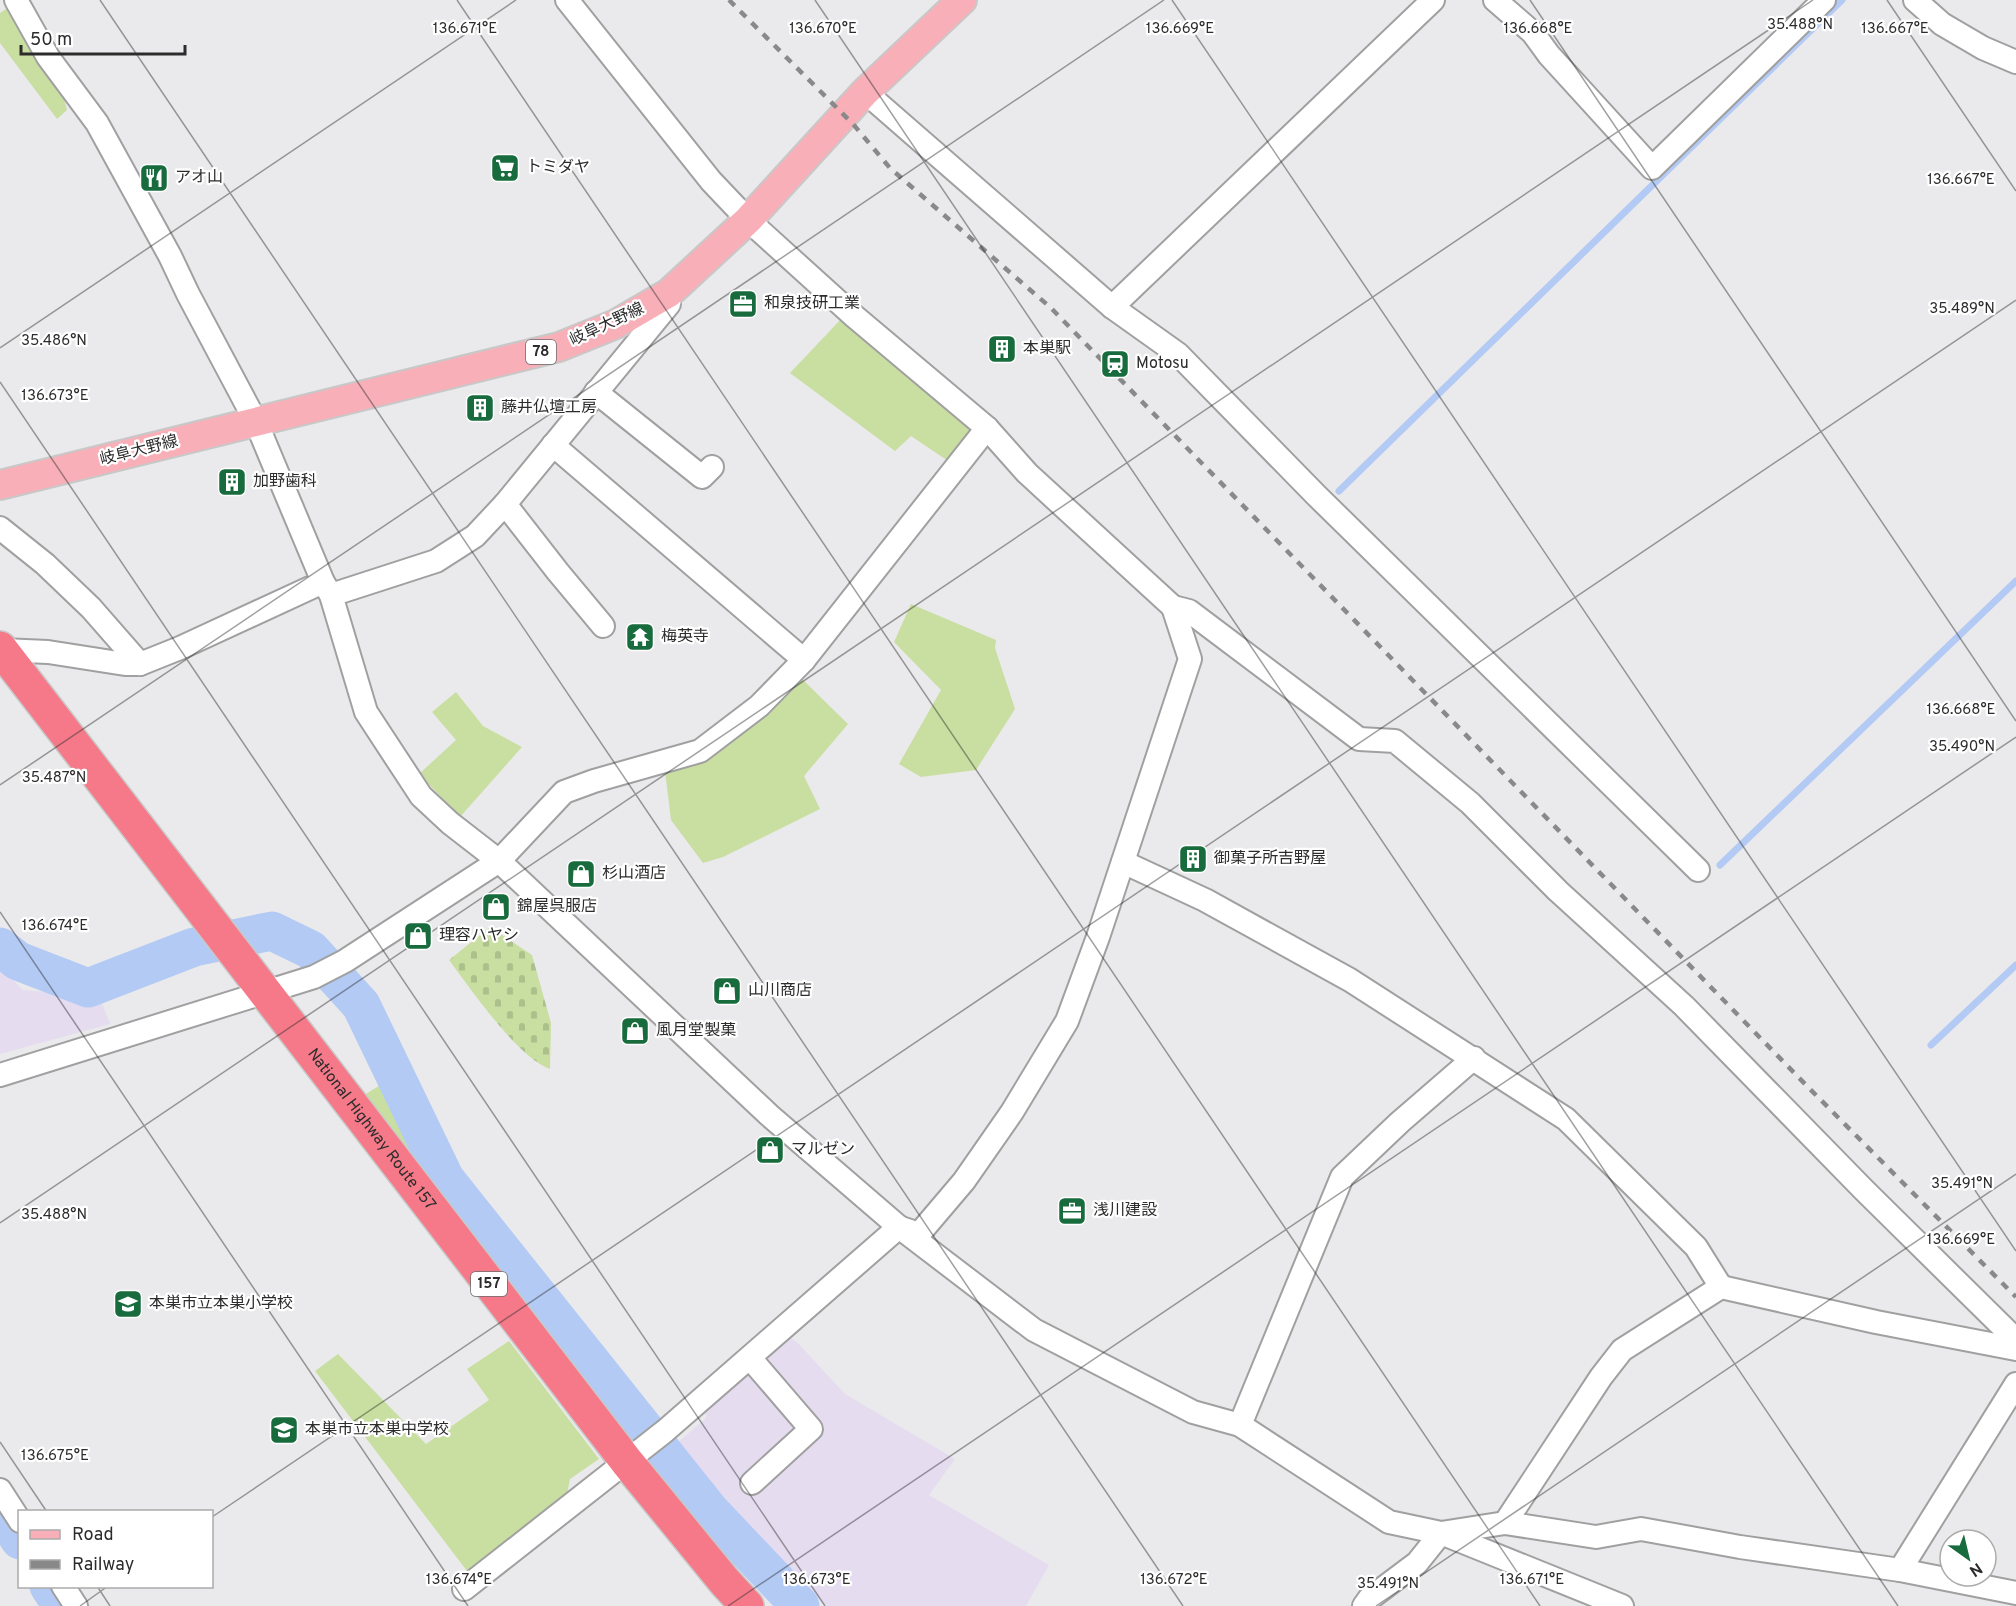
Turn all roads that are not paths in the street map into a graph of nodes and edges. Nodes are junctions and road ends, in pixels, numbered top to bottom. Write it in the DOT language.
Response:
graph roads {
  1 [pos="16,0"];
  2 [pos="567,0"];
  3 [pos="962,0"];
  4 [pos="1433,0"];
  5 [pos="1495,0"];
  6 [pos="1824,0"];
  7 [pos="1915,0"];
  8 [pos="2016,62"];
  9 [pos="865,92"];
  10 [pos="748,220"];
  11 [pos="669,293"];
  12 [pos="1112,307"];
  13 [pos="596,392"];
  14 [pos="256,422"];
  15 [pos="987,428"];
  16 [pos="553,445"];
  17 [pos="712,467"];
  18 [pos="0,485"];
  19 [pos="505,504"];
  20 [pos="0,528"];
  21 [pos="327,589"];
  22 [pos="1173,607"];
  23 [pos="603,626"];
  24 [pos="1,649"];
  25 [pos="804,660"];
  26 [pos="140,663"];
  27 [pos="499,861"];
  28 [pos="1123,862"];
  29 [pos="1698,870"];
  30 [pos="265,992"];
  31 [pos="1474,1059"];
  32 [pos="0,1075"];
  33 [pos="899,1227"];
  34 [pos="1721,1287"];
  35 [pos="2016,1340"];
  36 [pos="2016,1349"];
  37 [pos="750,1358"];
  38 [pos="2016,1384"];
  39 [pos="1240,1425"];
  40 [pos="636,1455"];
  41 [pos="752,1483"];
  42 [pos="0,1490"];
  43 [pos="18,1518"];
  44 [pos="1505,1523"];
  45 [pos="1441,1533"];
  46 [pos="1900,1570"];
  47 [pos="64,1588"];
  48 [pos="464,1589"];
  49 [pos="2016,1593"];
  50 [pos="76,1606"];
  51 [pos="747,1606"];
  52 [pos="1365,1606"];
  53 [pos="1622,1606"];
  1 -- 14 [label="street"];
  2 -- 10 [label="street"];
  3 -- 9 [label="main road, 岐阜大野線 / 78"];
  4 -- 12 [label="street"];
  5 -- 6 [label="street"];
  7 -- 8 [label="street"];
  9 -- 10 [label="main road, 岐阜大野線 / 78"];
  9 -- 12 [label="street"];
  10 -- 11 [label="main road, 岐阜大野線 / 78"];
  10 -- 15 [label="street"];
  11 -- 13 [label="street"];
  11 -- 14 [label="main road, 岐阜大野線 / 78"];
  12 -- 29 [label="street"];
  13 -- 16 [label="street"];
  13 -- 17 [label="street"];
  14 -- 18 [label="main road, 岐阜大野線 / 78"];
  14 -- 21 [label="street"];
  15 -- 22 [label="street"];
  15 -- 25 [label="street"];
  16 -- 19 [label="street"];
  16 -- 25 [label="street"];
  19 -- 21 [label="street"];
  19 -- 23 [label="street"];
  20 -- 26 [label="street"];
  21 -- 26 [label="street"];
  21 -- 27 [label="street"];
  22 -- 28 [label="street"];
  22 -- 35 [label="street"];
  24 -- 26 [label="street"];
  24 -- 30 [label="highway, National Highway Route 157 / 157"];
  25 -- 27 [label="street"];
  27 -- 30 [label="street"];
  27 -- 33 [label="street"];
  28 -- 31 [label="street"];
  28 -- 33 [label="street"];
  30 -- 32 [label="street"];
  30 -- 40 [label="highway, National Highway Route 157 / 157"];
  31 -- 34 [label="street"];
  31 -- 39 [label="street"];
  33 -- 37 [label="street"];
  33 -- 39 [label="street"];
  34 -- 36 [label="street"];
  34 -- 44 [label="street"];
  37 -- 40 [label="street"];
  37 -- 41 [label="street"];
  38 -- 46 [label="street"];
  39 -- 45 [label="street"];
  40 -- 48 [label="street"];
  40 -- 51 [label="highway, National Highway Route 157 / 157"];
  42 -- 43 [label="street"];
  44 -- 45 [label="street"];
  44 -- 46 [label="street"];
  45 -- 52 [label="street"];
  45 -- 53 [label="street"];
  46 -- 49 [label="street"];
  47 -- 50 [label="street"];
}
